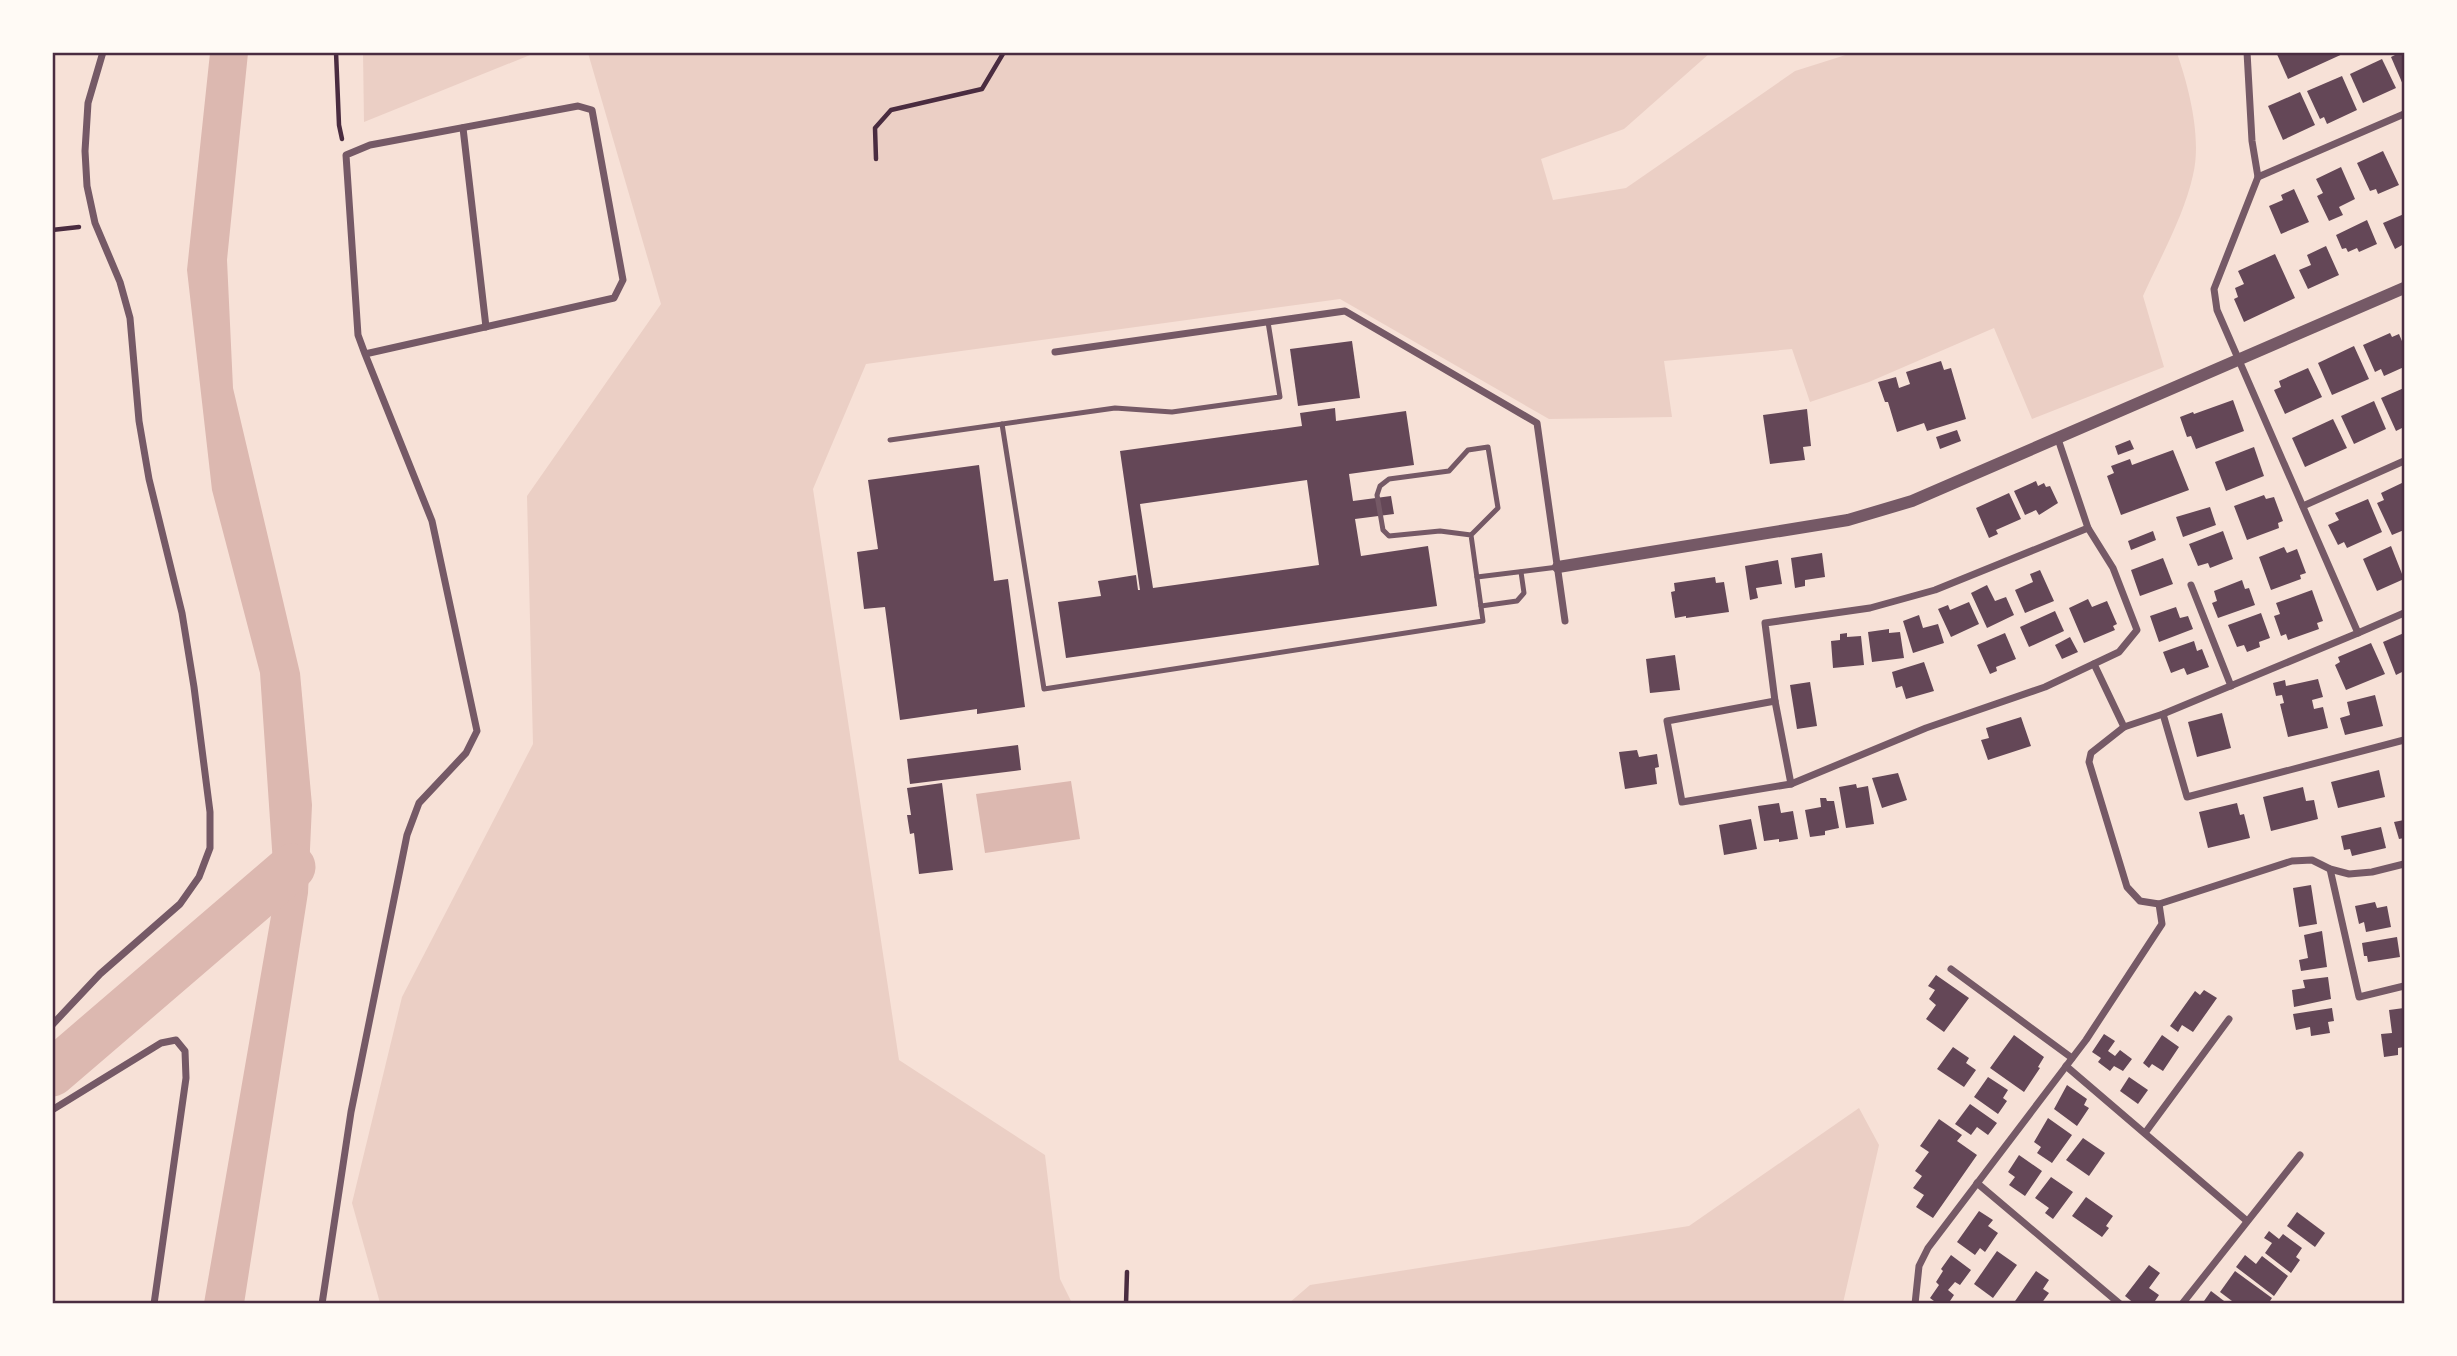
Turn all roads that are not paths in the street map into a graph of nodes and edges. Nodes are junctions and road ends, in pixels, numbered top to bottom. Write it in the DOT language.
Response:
graph roads {
  1 [pos="103,52"];
  2 [pos="2247,52"];
  3 [pos="2404,114"];
  4 [pos="463,128"];
  5 [pos="2258,177"];
  6 [pos="2404,288"];
  7 [pos="1268,322"];
  8 [pos="486,327"];
  9 [pos="1055,352"];
  10 [pos="365,354"];
  11 [pos="2239,360"];
  12 [pos="1002,424"];
  13 [pos="2058,439"];
  14 [pos="890,440"];
  15 [pos="2404,461"];
  16 [pos="2302,506"];
  17 [pos="2088,528"];
  18 [pos="1471,535"];
  19 [pos="1558,567"];
  20 [pos="1521,572"];
  21 [pos="1477,577"];
  22 [pos="2191,585"];
  23 [pos="1481,606"];
  24 [pos="2404,613"];
  25 [pos="1565,621"];
  26 [pos="2358,633"];
  27 [pos="2094,664"];
  28 [pos="2231,686"];
  29 [pos="1775,701"];
  30 [pos="2163,715"];
  31 [pos="2124,727"];
  32 [pos="2404,740"];
  33 [pos="1791,784"];
  34 [pos="2404,864"];
  35 [pos="2330,869"];
  36 [pos="2159,904"];
  37 [pos="1951,969"];
  38 [pos="2404,986"];
  39 [pos="2229,1019"];
  40 [pos="52,1026"];
  41 [pos="2072,1058"];
  42 [pos="2066,1066"];
  43 [pos="52,1110"];
  44 [pos="2145,1133"];
  45 [pos="2300,1155"];
  46 [pos="1977,1183"];
  47 [pos="2247,1221"];
  48 [pos="154,1304"];
  49 [pos="322,1304"];
  50 [pos="1915,1304"];
  51 [pos="2120,1304"];
  52 [pos="2182,1304"];
  1 -- 40 [label="street"];
  2 -- 5 [label="street"];
  3 -- 5 [label="street"];
  4 -- 8 [label="street"];
  4 -- 8 [label="street"];
  4 -- 10 [label="street"];
  5 -- 11 [label="street"];
  6 -- 11 [label="street"];
  7 -- 9 [label="street"];
  7 -- 12 [label="lane"];
  7 -- 19 [label="street"];
  8 -- 10 [label="street"];
  10 -- 49 [label="street"];
  11 -- 13 [label="street"];
  11 -- 16 [label="street"];
  12 -- 14 [label="lane"];
  12 -- 23 [label="lane"];
  13 -- 17 [label="street"];
  13 -- 19 [label="street"];
  15 -- 16 [label="street"];
  16 -- 26 [label="street"];
  17 -- 27 [label="street"];
  17 -- 29 [label="street"];
  18 -- 18 [label="lane"];
  18 -- 21 [label="lane"];
  19 -- 20 [label="lane"];
  19 -- 25 [label="street"];
  20 -- 21 [label="lane"];
  20 -- 23 [label="lane"];
  21 -- 23 [label="lane"];
  22 -- 28 [label="street"];
  24 -- 26 [label="street"];
  26 -- 28 [label="street"];
  27 -- 31 [label="street"];
  27 -- 33 [label="street"];
  28 -- 30 [label="street"];
  29 -- 33 [label="street"];
  29 -- 33 [label="street"];
  30 -- 31 [label="street"];
  30 -- 32 [label="street"];
  31 -- 36 [label="street"];
  34 -- 35 [label="street"];
  35 -- 36 [label="street"];
  35 -- 38 [label="street"];
  36 -- 41 [label="street"];
  37 -- 41 [label="street"];
  39 -- 44 [label="street"];
  41 -- 42 [label="street"];
  42 -- 44 [label="street"];
  42 -- 46 [label="street"];
  43 -- 48 [label="street"];
  44 -- 47 [label="street"];
  45 -- 47 [label="street"];
  46 -- 50 [label="street"];
  46 -- 51 [label="street"];
  47 -- 52 [label="street"];
}
